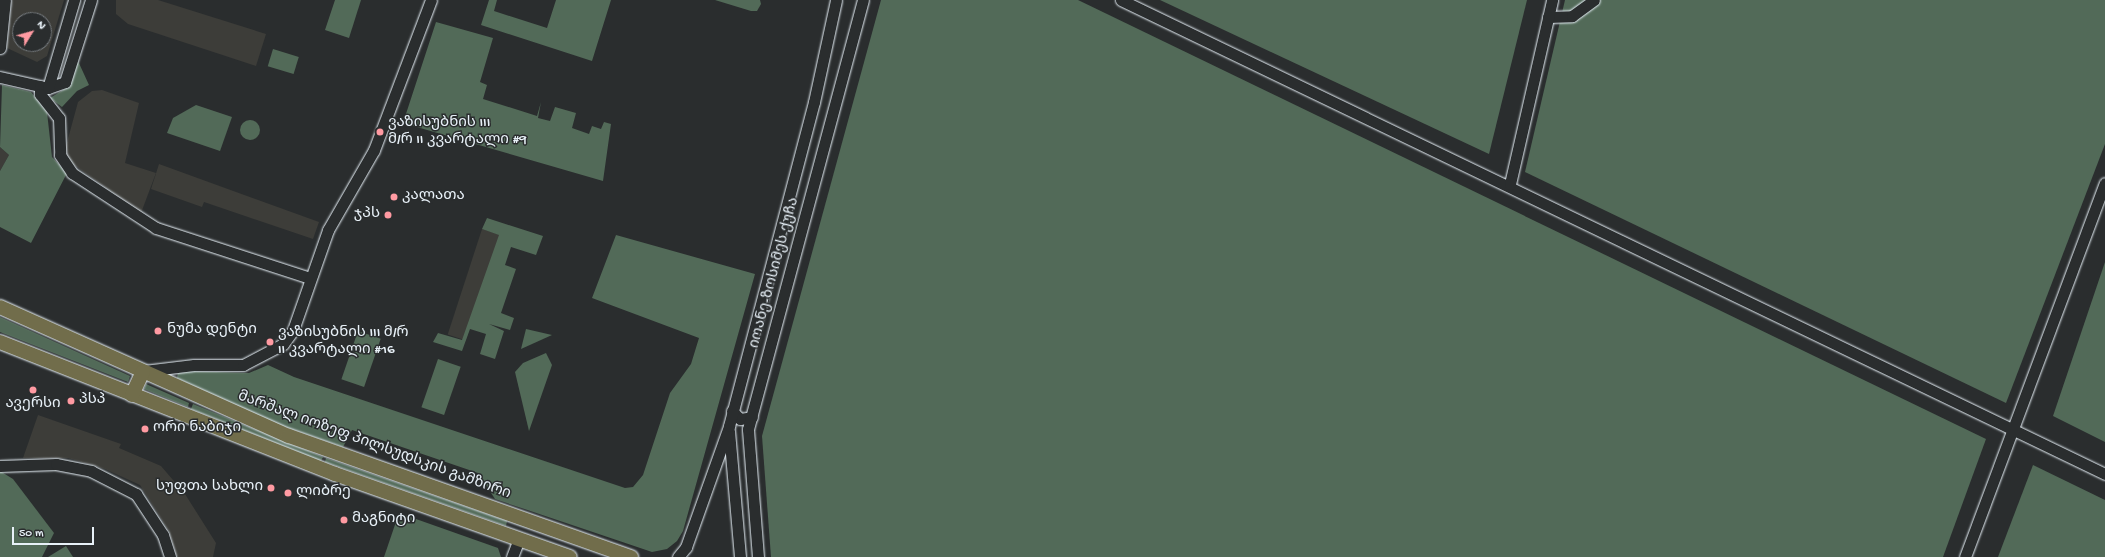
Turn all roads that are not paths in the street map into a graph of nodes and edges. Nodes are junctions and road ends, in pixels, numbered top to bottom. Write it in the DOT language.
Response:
graph roads {
  1 [pos="5,0"];
  2 [pos="74,0"];
  3 [pos="91,0"];
  4 [pos="431,0"];
  5 [pos="836,0"];
  6 [pos="864,0"];
  7 [pos="1121,0"];
  8 [pos="1552,0"];
  9 [pos="1594,0"];
  10 [pos="1548,17"];
  11 [pos="0,48"];
  12 [pos="0,77"];
  13 [pos="44,87"];
  14 [pos="2105,183"];
  15 [pos="1510,184"];
  16 [pos="310,278"];
  17 [pos="0,307"];
  18 [pos="0,342"];
  19 [pos="143,371"];
  20 [pos="132,395"];
  21 [pos="732,411"];
  22 [pos="752,417"];
  23 [pos="729,426"];
  24 [pos="2012,429"];
  25 [pos="0,466"];
  26 [pos="2105,474"];
  27 [pos="526,520"];
  28 [pos="519,539"];
  29 [pos="170,557"];
  30 [pos="512,557"];
  31 [pos="570,557"];
  32 [pos="631,557"];
  33 [pos="678,557"];
  34 [pos="740,557"];
  35 [pos="758,557"];
  36 [pos="1965,557"];
  1 -- 11 [label="street"];
  2 -- 13 [label="street"];
  3 -- 13 [label="street"];
  4 -- 16 [label="street"];
  5 -- 21 [label="street, იოანე-ზოსიმეს ქუჩა"];
  6 -- 22 [label="street, იოანე-ზოსიმეს ქუჩა"];
  7 -- 15 [label="street"];
  8 -- 10 [label="street"];
  9 -- 10 [label="street"];
  10 -- 15 [label="street"];
  12 -- 13 [label="street"];
  13 -- 16 [label="street"];
  14 -- 24 [label="street"];
  15 -- 24 [label="street"];
  16 -- 19 [label="street"];
  17 -- 19 [label="main road, მარშალ იოზეფ პილსუდსკის გამზირი"];
  18 -- 20 [label="main road"];
  19 -- 20 [label="main road"];
  19 -- 27 [label="main road, მარშალ იოზეფ პილსუდსკის გამზირი"];
  20 -- 28 [label="main road"];
  21 -- 22 [label="street"];
  21 -- 23 [label="street, იოანე-ზოსიმეს ქუჩა"];
  22 -- 35 [label="street, იოანე-ზოსიმეს ქუჩა"];
  23 -- 33 [label="street, იოანე-ზოსიმეს ქუჩა"];
  23 -- 34 [label="street, იოანე-ზოსიმეს ქუჩა"];
  24 -- 26 [label="street"];
  24 -- 36 [label="street"];
  25 -- 29 [label="street"];
  27 -- 28 [label="main road"];
  27 -- 32 [label="main road, მარშალ იოზეფ პილსუდსკის გამზირი"];
  28 -- 30 [label="street"];
  28 -- 31 [label="main road"];
}
